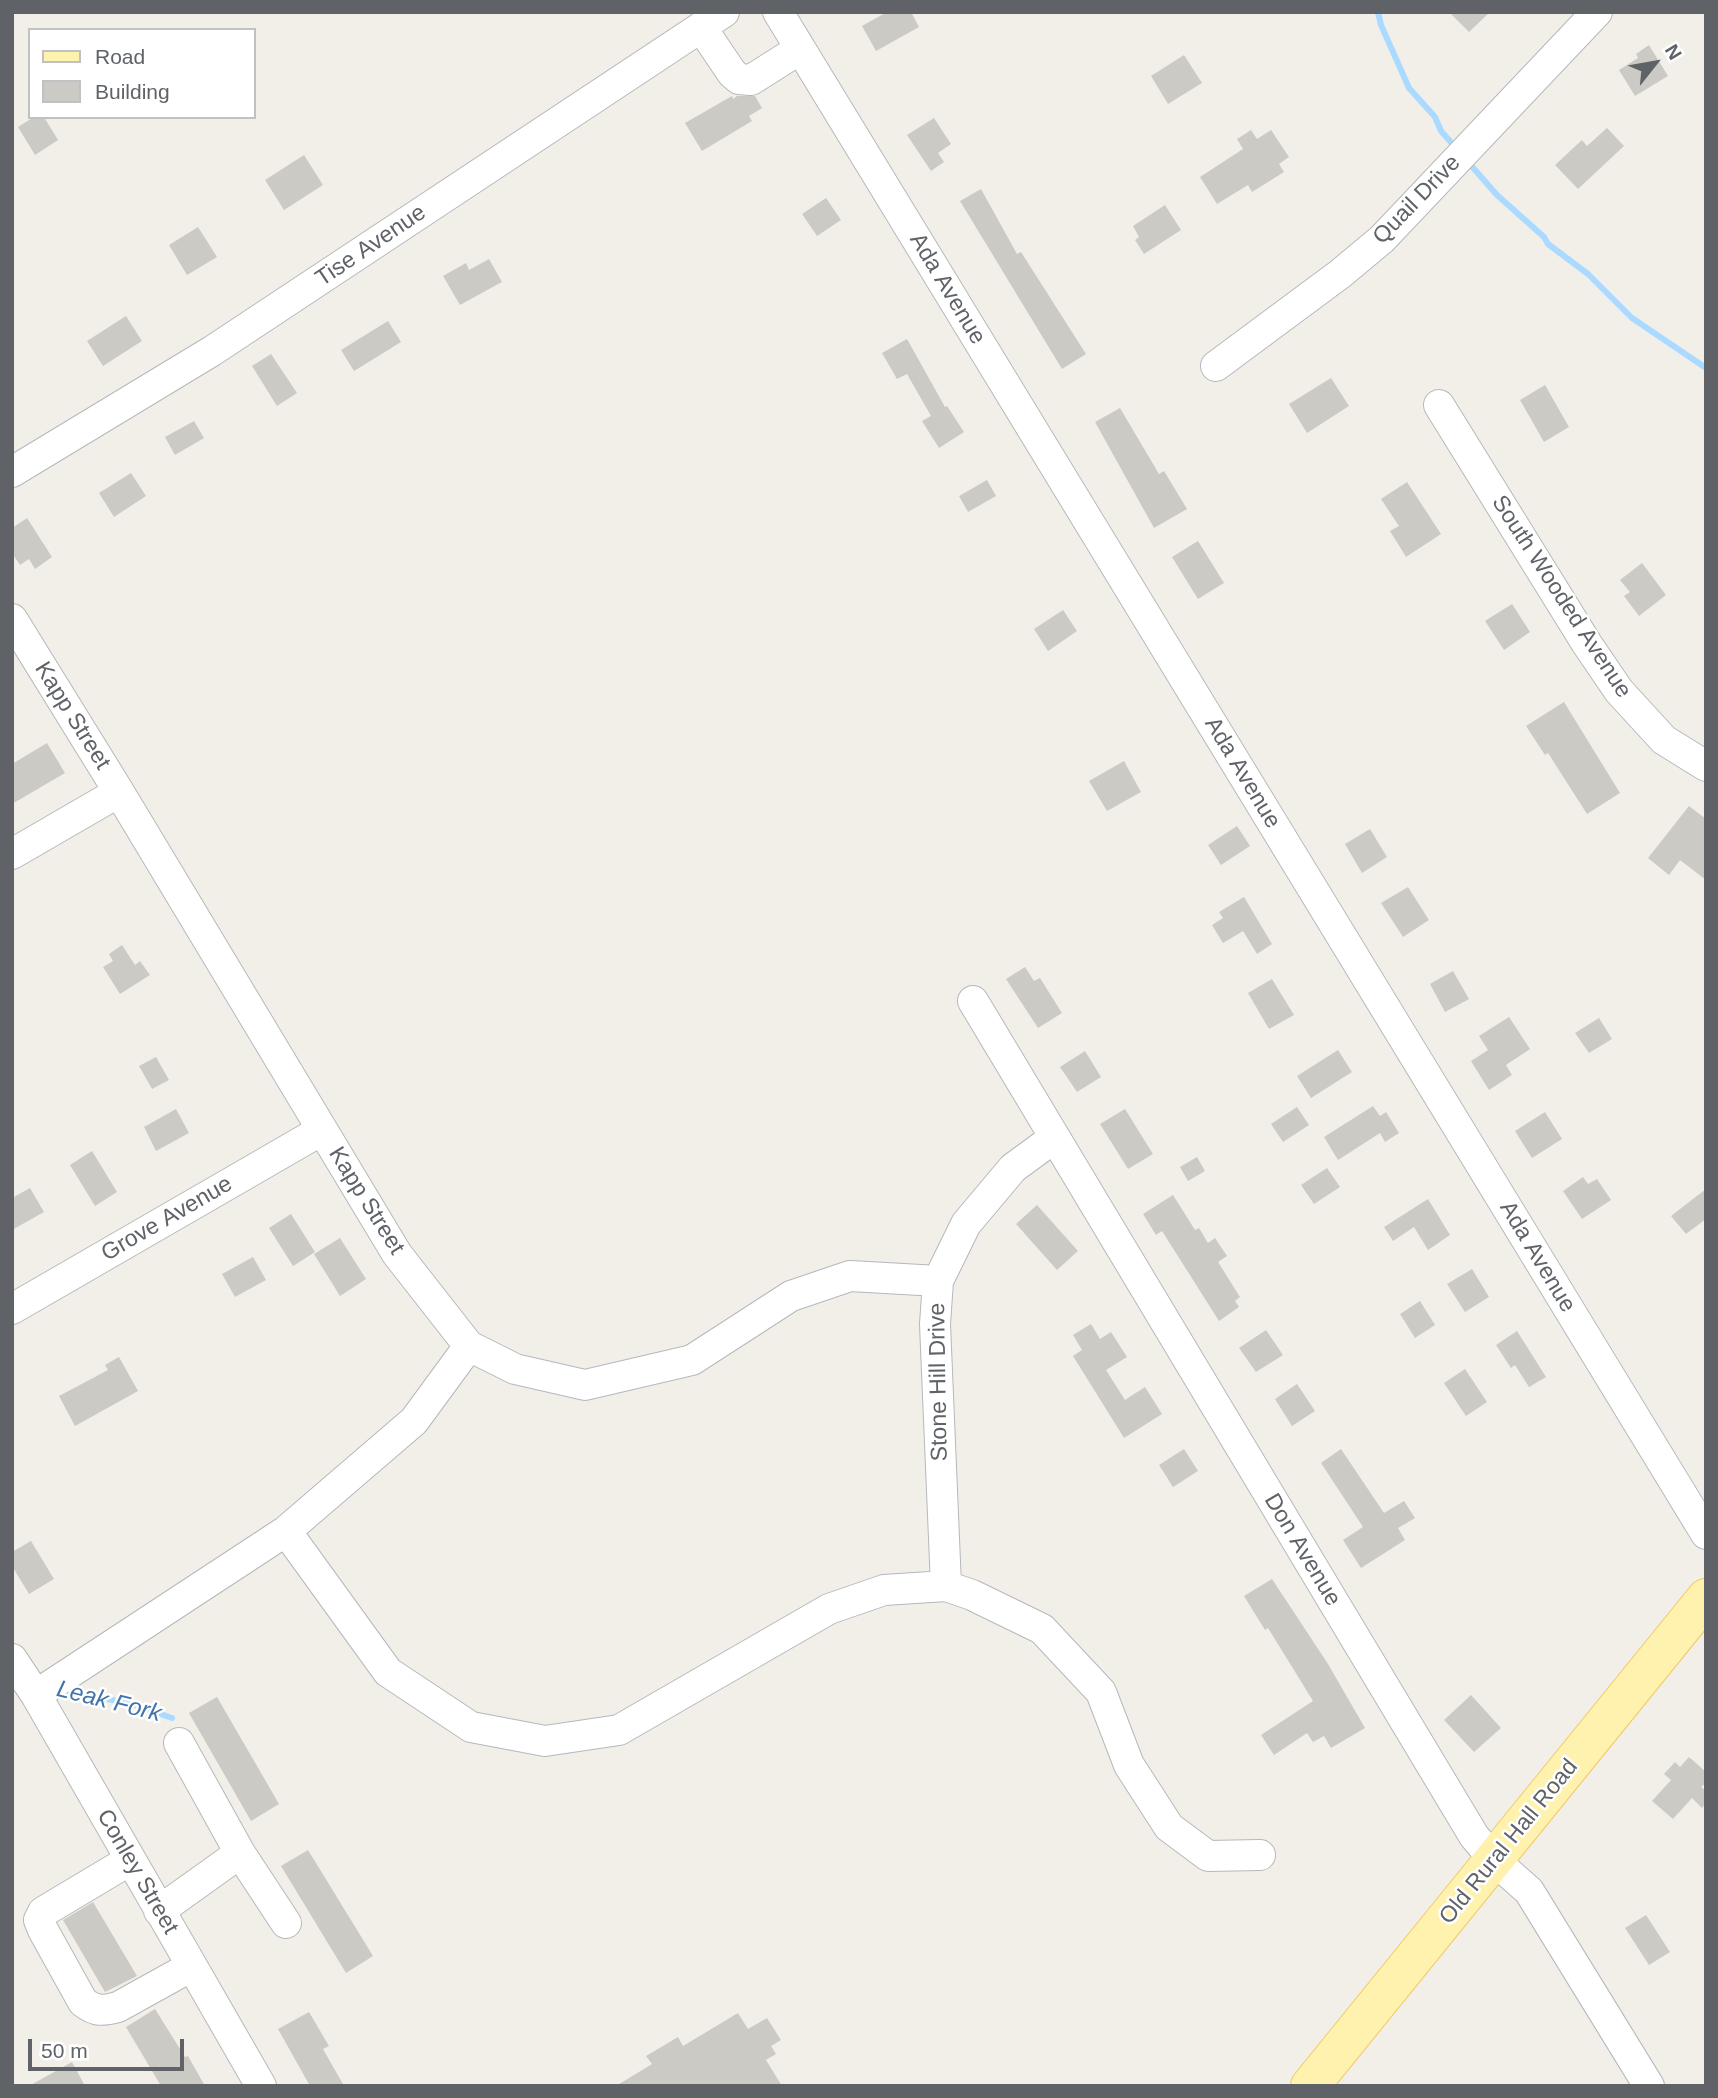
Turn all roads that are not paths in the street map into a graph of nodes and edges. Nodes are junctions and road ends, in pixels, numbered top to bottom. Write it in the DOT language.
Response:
graph roads {
  1 [pos="778,12"];
  2 [pos="1597,12"];
  3 [pos="713,20"];
  4 [pos="800,49"];
  5 [pos="1216,366"];
  6 [pos="1439,405"];
  7 [pos="12,472"];
  8 [pos="12,619"];
  9 [pos="1706,765"];
  10 [pos="119,792"];
  11 [pos="12,854"];
  12 [pos="973,1001"];
  13 [pos="322,1130"];
  14 [pos="1054,1138"];
  15 [pos="938,1281"];
  16 [pos="12,1309"];
  17 [pos="469,1346"];
  18 [pos="286,1531"];
  19 [pos="1706,1534"];
  20 [pos="946,1586"];
  21 [pos="1706,1598"];
  22 [pos="12,1659"];
  23 [pos="36,1696"];
  24 [pos="179,1743"];
  25 [pos="240,1853"];
  26 [pos="1260,1855"];
  27 [pos="130,1860"];
  28 [pos="1494,1860"];
  29 [pos="159,1911"];
  30 [pos="286,1923"];
  31 [pos="192,1966"];
  32 [pos="261,2086"];
  33 [pos="1310,2086"];
  34 [pos="1648,2086"];
  1 -- 4 [label="street, Ada Avenue"];
  2 -- 5 [label="street, Quail Drive"];
  3 -- 4 [label="street"];
  3 -- 7 [label="street, Tise Avenue"];
  4 -- 19 [label="street, Ada Avenue"];
  6 -- 9 [label="street, South Wooded Avenue"];
  8 -- 10 [label="street, Kapp Street"];
  10 -- 11 [label="street"];
  10 -- 13 [label="street, Kapp Street"];
  12 -- 14 [label="street, Don Avenue"];
  13 -- 16 [label="street, Grove Avenue"];
  13 -- 17 [label="street, Kapp Street"];
  14 -- 15 [label="street, Stone Hill Drive"];
  14 -- 28 [label="street, Don Avenue"];
  15 -- 17 [label="street, Kapp Street"];
  15 -- 20 [label="street, Stone Hill Drive"];
  17 -- 18 [label="street"];
  18 -- 20 [label="street"];
  18 -- 23 [label="street"];
  20 -- 26 [label="street"];
  21 -- 28 [label="main road, Old Rural Hall Road"];
  22 -- 23 [label="street, Conley Street"];
  23 -- 27 [label="street, Conley Street"];
  24 -- 25 [label="street"];
  25 -- 29 [label="street"];
  25 -- 30 [label="street"];
  27 -- 29 [label="street, Conley Street"];
  27 -- 31 [label="street"];
  28 -- 33 [label="main road, Old Rural Hall Road"];
  28 -- 34 [label="street, Don Avenue"];
  29 -- 31 [label="street, Conley Street"];
  31 -- 32 [label="street, Conley Street"];
}
